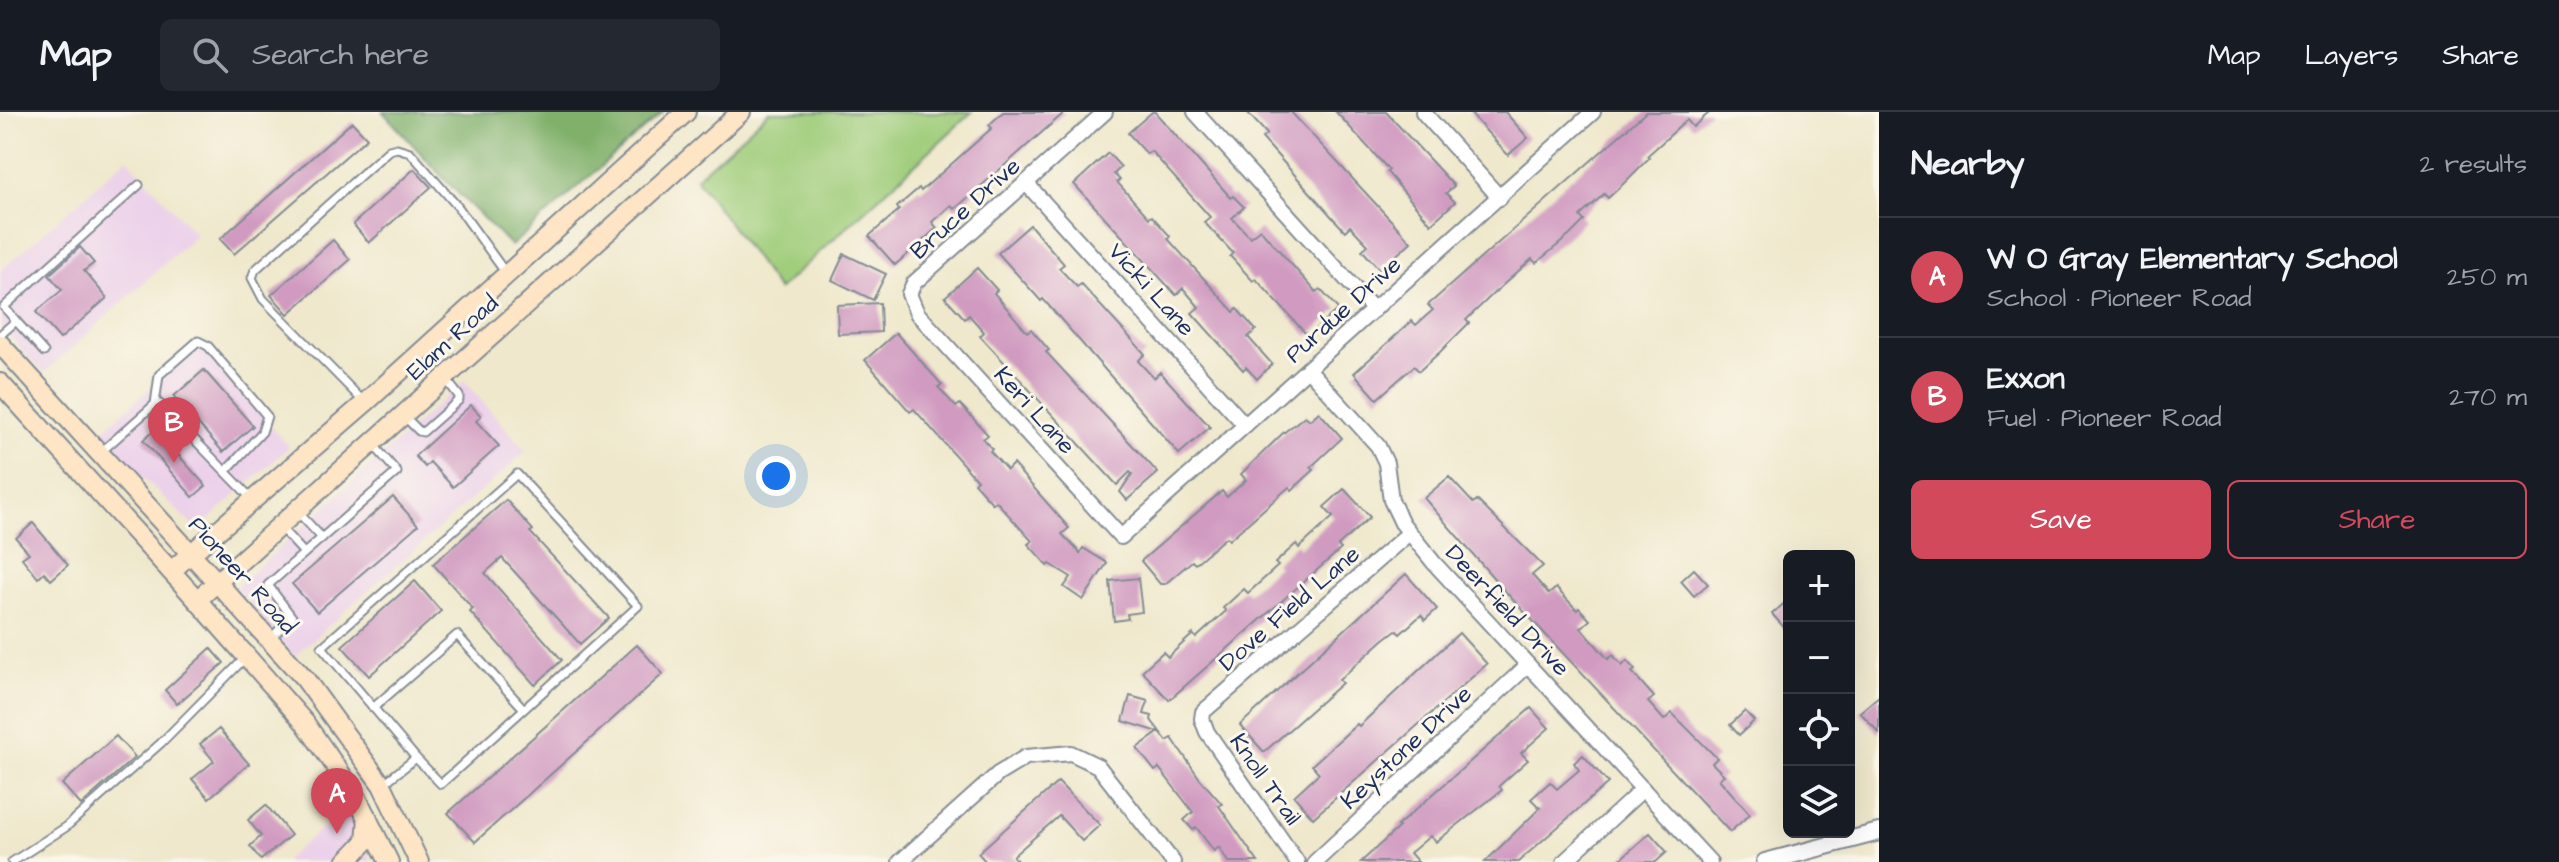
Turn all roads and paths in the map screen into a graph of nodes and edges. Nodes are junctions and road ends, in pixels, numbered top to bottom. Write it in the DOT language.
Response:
graph roads {
  1 [pos="686,112"];
  2 [pos="741,112"];
  3 [pos="1105,112"];
  4 [pos="1195,112"];
  5 [pos="1423,112"];
  6 [pos="1593,112"];
  7 [pos="630,162"];
  8 [pos="1026,183"];
  9 [pos="139,185"];
  10 [pos="655,188"];
  11 [pos="1500,198"];
  12 [pos="506,274"];
  13 [pos="1374,310"];
  14 [pos="917,313"];
  15 [pos="16,321"];
  16 [pos="0,335"];
  17 [pos="0,344"];
  18 [pos="44,352"];
  19 [pos="1308,369"];
  20 [pos="444,377"];
  21 [pos="0,383"];
  22 [pos="365,403"];
  23 [pos="155,404"];
  24 [pos="402,414"];
  25 [pos="1245,425"];
  26 [pos="385,429"];
  27 [pos="371,442"];
  28 [pos="99,453"];
  29 [pos="80,470"];
  30 [pos="226,471"];
  31 [pos="252,499"];
  32 [pos="296,510"];
  33 [pos="279,526"];
  34 [pos="1409,533"];
  35 [pos="1121,537"];
  36 [pos="322,538"];
  37 [pos="190,553"];
  38 [pos="304,553"];
  39 [pos="171,571"];
  40 [pos="218,583"];
  41 [pos="197,600"];
  42 [pos="269,639"];
  43 [pos="247,656"];
  44 [pos="1528,665"];
  45 [pos="373,708"];
  46 [pos="524,709"];
  47 [pos="1202,719"];
  48 [pos="416,758"];
  49 [pos="382,785"];
  50 [pos="1643,789"];
  51 [pos="358,799"];
  52 [pos="368,818"];
  53 [pos="1879,832"];
  54 [pos="12,862"];
  55 [pos="346,862"];
  56 [pos="389,862"];
  57 [pos="419,862"];
  58 [pos="900,862"];
  59 [pos="1173,862"];
  60 [pos="1297,862"];
  61 [pos="1315,862"];
  62 [pos="1564,862"];
  63 [pos="1710,862"];
  64 [pos="1765,862"];
  1 -- 7 [label="main road, Elam Road"];
  2 -- 10 [label="main road, Elam Road"];
  3 -- 8 [label="street, Bruce Drive"];
  4 -- 13 [label="street"];
  5 -- 11 [label="street"];
  6 -- 11 [label="street, Purdue Drive"];
  7 -- 10 [label="main road"];
  7 -- 12 [label="main road, Elam Road"];
  8 -- 14 [label="street, Bruce Drive"];
  8 -- 25 [label="street, Vicki Lane"];
  9 -- 15 [label="lane"];
  10 -- 20 [label="main road, Elam Road"];
  11 -- 13 [label="street, Purdue Drive"];
  12 -- 22 [label="main road, Elam Road"];
  12 -- 22 [label="lane"];
  13 -- 19 [label="street, Purdue Drive"];
  14 -- 35 [label="street, Keri Lane"];
  15 -- 16 [label="lane"];
  15 -- 18 [label="lane"];
  17 -- 28 [label="main road, Pioneer Road"];
  19 -- 25 [label="street, Purdue Drive"];
  19 -- 34 [label="street, Deerfield Drive"];
  20 -- 24 [label="main road, Elam Road"];
  20 -- 24 [label="lane"];
  21 -- 29 [label="main road"];
  22 -- 26 [label="main road"];
  22 -- 31 [label="main road, Elam Road"];
  23 -- 28 [label="lane"];
  23 -- 30 [label="lane"];
  23 -- 30 [label="lane"];
  24 -- 26 [label="main road, Elam Road"];
  25 -- 35 [label="street, Purdue Drive"];
  26 -- 27 [label="main road, Elam Road"];
  27 -- 32 [label="main road, Elam Road"];
  27 -- 36 [label="lane"];
  28 -- 29 [label="main road"];
  28 -- 37 [label="main road, Pioneer Road"];
  29 -- 39 [label="main road"];
  30 -- 31 [label="lane"];
  31 -- 37 [label="main road, Elam Road"];
  32 -- 33 [label="main road, Elam Road"];
  32 -- 36 [label="lane"];
  33 -- 38 [label="lane"];
  33 -- 40 [label="main road, Elam Road"];
  34 -- 44 [label="street, Deerfield Drive"];
  34 -- 47 [label="street, Dove Field Lane"];
  36 -- 38 [label="lane"];
  37 -- 39 [label="main road, Elam Road"];
  37 -- 40 [label="main road, Pioneer Road"];
  38 -- 42 [label="lane"];
  39 -- 41 [label="main road"];
  40 -- 41 [label="main road, Elam Road"];
  40 -- 42 [label="main road, Pioneer Road"];
  41 -- 43 [label="main road"];
  42 -- 49 [label="main road, Pioneer Road"];
  43 -- 51 [label="main road"];
  43 -- 54 [label="lane"];
  44 -- 50 [label="street, Deerfield Drive"];
  44 -- 61 [label="street, Keystone Drive"];
  45 -- 46 [label="lane"];
  45 -- 46 [label="lane"];
  45 -- 48 [label="lane"];
  46 -- 48 [label="lane"];
  47 -- 60 [label="street, Knoll Trail"];
  48 -- 49 [label="lane"];
  49 -- 51 [label="main road"];
  49 -- 57 [label="main road, Pioneer Road"];
  50 -- 62 [label="street"];
  50 -- 63 [label="street, Deerfield Drive"];
  51 -- 52 [label="main road"];
  52 -- 55 [label="main road"];
  52 -- 56 [label="main road"];
  53 -- 64 [label="street"];
  58 -- 59 [label="street"];
}
